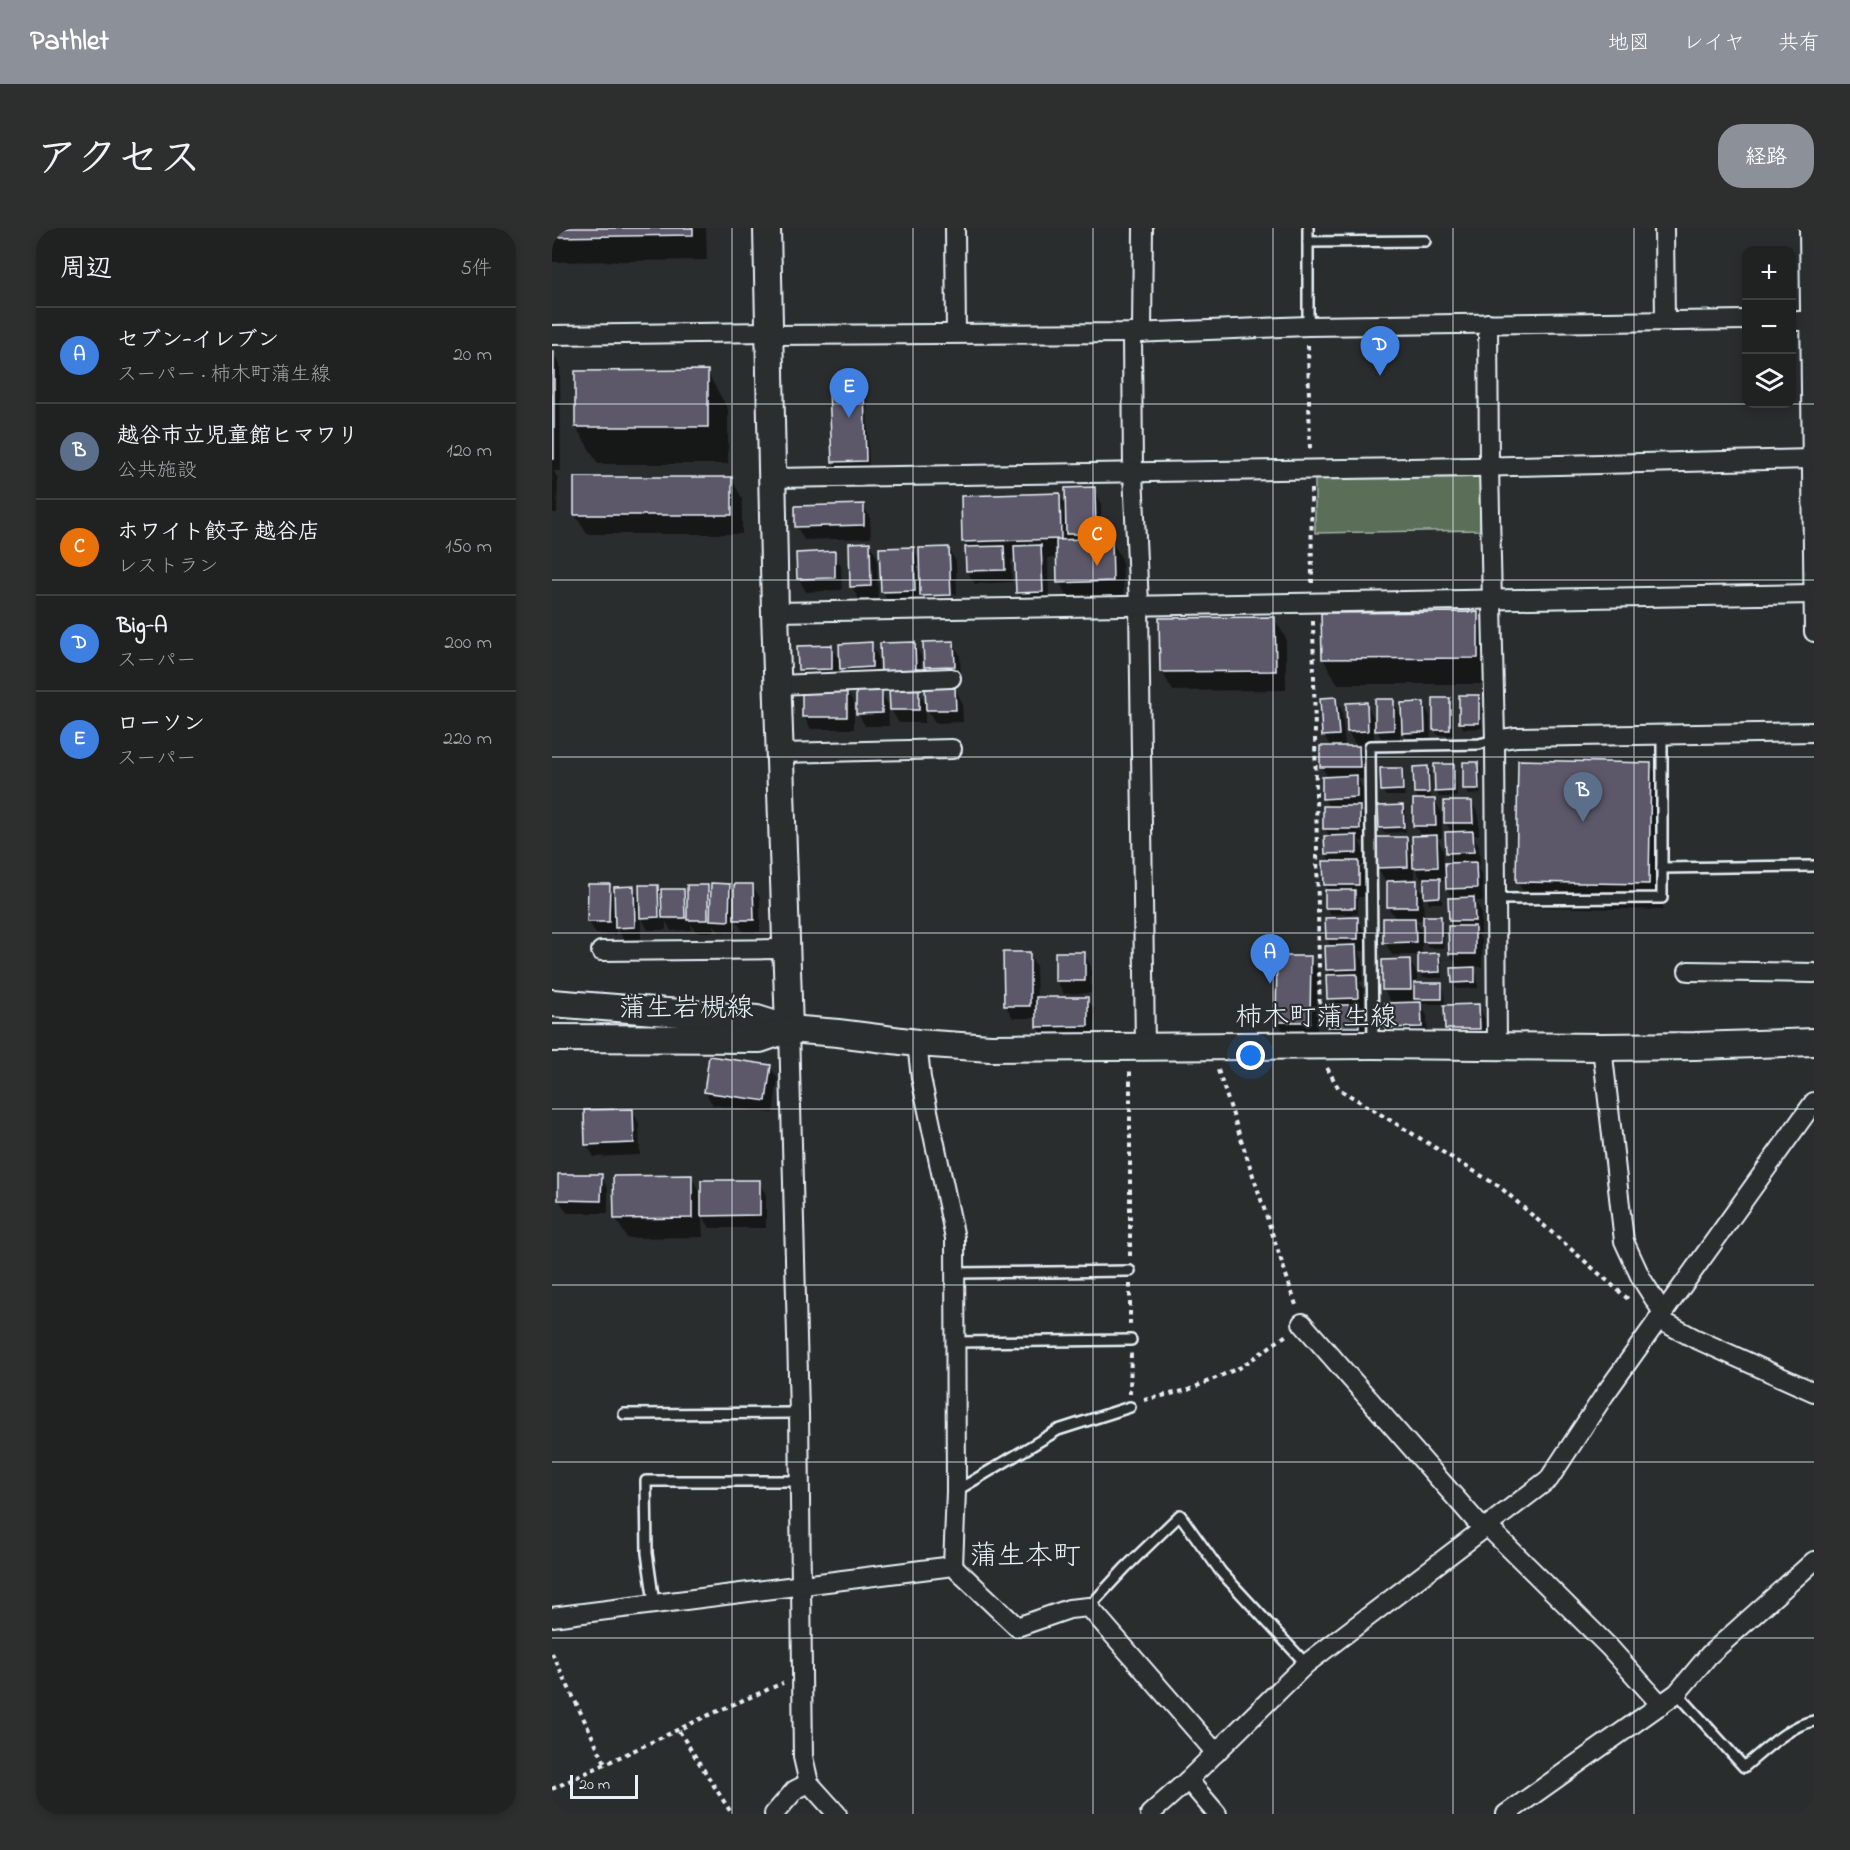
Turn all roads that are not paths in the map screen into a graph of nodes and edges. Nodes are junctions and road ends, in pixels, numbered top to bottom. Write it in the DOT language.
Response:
graph roads {
  1 [pos="767,228"];
  2 [pos="955,228"];
  3 [pos="1143,228"];
  4 [pos="1308,228"];
  5 [pos="1664,228"];
  6 [pos="1809,228"];
  7 [pos="1425,241"];
  8 [pos="1308,242"];
  9 [pos="1665,320"];
  10 [pos="1742,320"];
  11 [pos="1796,321"];
  12 [pos="1812,321"];
  13 [pos="1488,323"];
  14 [pos="1308,326"];
  15 [pos="956,333"];
  16 [pos="1137,333"];
  17 [pos="769,334"];
  18 [pos="552,335"];
  19 [pos="1812,459"];
  20 [pos="1489,467"];
  21 [pos="1132,473"];
  22 [pos="772,478"];
  23 [pos="1813,594"];
  24 [pos="1493,600"];
  25 [pos="1139,605"];
  26 [pos="775,612"];
  27 [pos="1814,632"];
  28 [pos="951,678"];
  29 [pos="778,685"];
  30 [pos="1814,732"];
  31 [pos="1662,735"];
  32 [pos="1495,740"];
  33 [pos="952,749"];
  34 [pos="780,753"];
  35 [pos="1814,866"];
  36 [pos="1662,868"];
  37 [pos="1496,899"];
  38 [pos="786,949"];
  39 [pos="601,951"];
  40 [pos="1689,971"];
  41 [pos="1814,973"];
  42 [pos="552,1003"];
  43 [pos="789,1029"];
  44 [pos="820,1031"];
  45 [pos="552,1038"];
  46 [pos="1814,1042"];
  47 [pos="917,1043"];
  48 [pos="1373,1045"];
  49 [pos="1497,1047"];
  50 [pos="1602,1047"];
  51 [pos="1138,1055"];
  52 [pos="1814,1102"];
  53 [pos="1130,1271"];
  54 [pos="956,1273"];
  55 [pos="1661,1316"];
  56 [pos="1302,1323"];
  57 [pos="1131,1340"];
  58 [pos="955,1342"];
  59 [pos="1814,1392"];
  60 [pos="1130,1407"];
  61 [pos="799,1413"];
  62 [pos="624,1414"];
  63 [pos="800,1481"];
  64 [pos="956,1491"];
  65 [pos="1485,1528"];
  66 [pos="1814,1561"];
  67 [pos="953,1566"];
  68 [pos="801,1585"];
  69 [pos="654,1603"];
  70 [pos="1089,1607"];
  71 [pos="552,1617"];
  72 [pos="1306,1664"];
  73 [pos="1677,1693"];
  74 [pos="1661,1705"];
  75 [pos="1814,1721"];
  76 [pos="1216,1753"];
  77 [pos="1188,1780"];
  78 [pos="809,1783"];
  79 [pos="774,1814"];
  80 [pos="837,1814"];
  81 [pos="1150,1814"];
  82 [pos="1217,1814"];
  83 [pos="1506,1814"];
  1 -- 17 [label="main road"];
  2 -- 15 [label="street"];
  3 -- 16 [label="street"];
  4 -- 8 [label="lane"];
  5 -- 9 [label="street"];
  6 -- 12 [label="street"];
  7 -- 8 [label="lane"];
  8 -- 14 [label="lane"];
  9 -- 10 [label="street"];
  9 -- 13 [label="street"];
  11 -- 12 [label="street"];
  12 -- 19 [label="street"];
  13 -- 14 [label="street"];
  13 -- 20 [label="street"];
  14 -- 16 [label="street"];
  15 -- 16 [label="street"];
  15 -- 17 [label="street"];
  16 -- 21 [label="street"];
  17 -- 18 [label="street"];
  17 -- 22 [label="main road"];
  19 -- 20 [label="street"];
  19 -- 23 [label="street"];
  20 -- 21 [label="street"];
  20 -- 24 [label="street"];
  21 -- 22 [label="street"];
  21 -- 25 [label="street"];
  22 -- 26 [label="main road"];
  23 -- 24 [label="street"];
  23 -- 27 [label="street"];
  24 -- 25 [label="street"];
  24 -- 32 [label="street"];
  25 -- 26 [label="street"];
  25 -- 51 [label="street"];
  26 -- 29 [label="main road"];
  28 -- 29 [label="street"];
  29 -- 34 [label="main road"];
  30 -- 31 [label="street"];
  31 -- 32 [label="street"];
  31 -- 36 [label="lane"];
  32 -- 37 [label="street"];
  32 -- 48 [label="lane"];
  33 -- 34 [label="street"];
  34 -- 38 [label="main road"];
  35 -- 36 [label="lane"];
  36 -- 37 [label="lane"];
  37 -- 49 [label="street"];
  38 -- 39 [label="street"];
  38 -- 43 [label="main road"];
  40 -- 41 [label="street"];
  42 -- 43 [label="main road"];
  43 -- 44 [label="main road, 蒲生岩槻線"];
  43 -- 45 [label="main road, 蒲生岩槻線"];
  43 -- 61 [label="street"];
  44 -- 47 [label="main road, 柿木町蒲生線"];
  46 -- 50 [label="main road, 柿木町蒲生線"];
  47 -- 51 [label="main road, 柿木町蒲生線"];
  47 -- 54 [label="street"];
  48 -- 49 [label="main road, 柿木町蒲生線"];
  48 -- 51 [label="main road, 柿木町蒲生線"];
  49 -- 50 [label="main road, 柿木町蒲生線"];
  50 -- 55 [label="street"];
  52 -- 55 [label="street"];
  53 -- 54 [label="lane"];
  54 -- 58 [label="street"];
  55 -- 59 [label="street"];
  55 -- 65 [label="street"];
  56 -- 65 [label="street"];
  57 -- 58 [label="lane"];
  58 -- 64 [label="street"];
  60 -- 64 [label="lane"];
  61 -- 62 [label="lane"];
  61 -- 63 [label="street"];
  63 -- 68 [label="street"];
  63 -- 69 [label="lane"];
  64 -- 67 [label="street"];
  65 -- 72 [label="street"];
  65 -- 74 [label="street"];
  66 -- 73 [label="street"];
  67 -- 68 [label="street"];
  67 -- 70 [label="street"];
  68 -- 69 [label="street"];
  68 -- 78 [label="street"];
  69 -- 71 [label="street"];
  70 -- 72 [label="lane"];
  70 -- 76 [label="street"];
  72 -- 76 [label="street"];
  73 -- 74 [label="street"];
  73 -- 75 [label="lane"];
  74 -- 83 [label="street"];
  76 -- 77 [label="street"];
  77 -- 81 [label="street"];
  77 -- 82 [label="street"];
  78 -- 79 [label="street"];
  78 -- 80 [label="street"];
}
